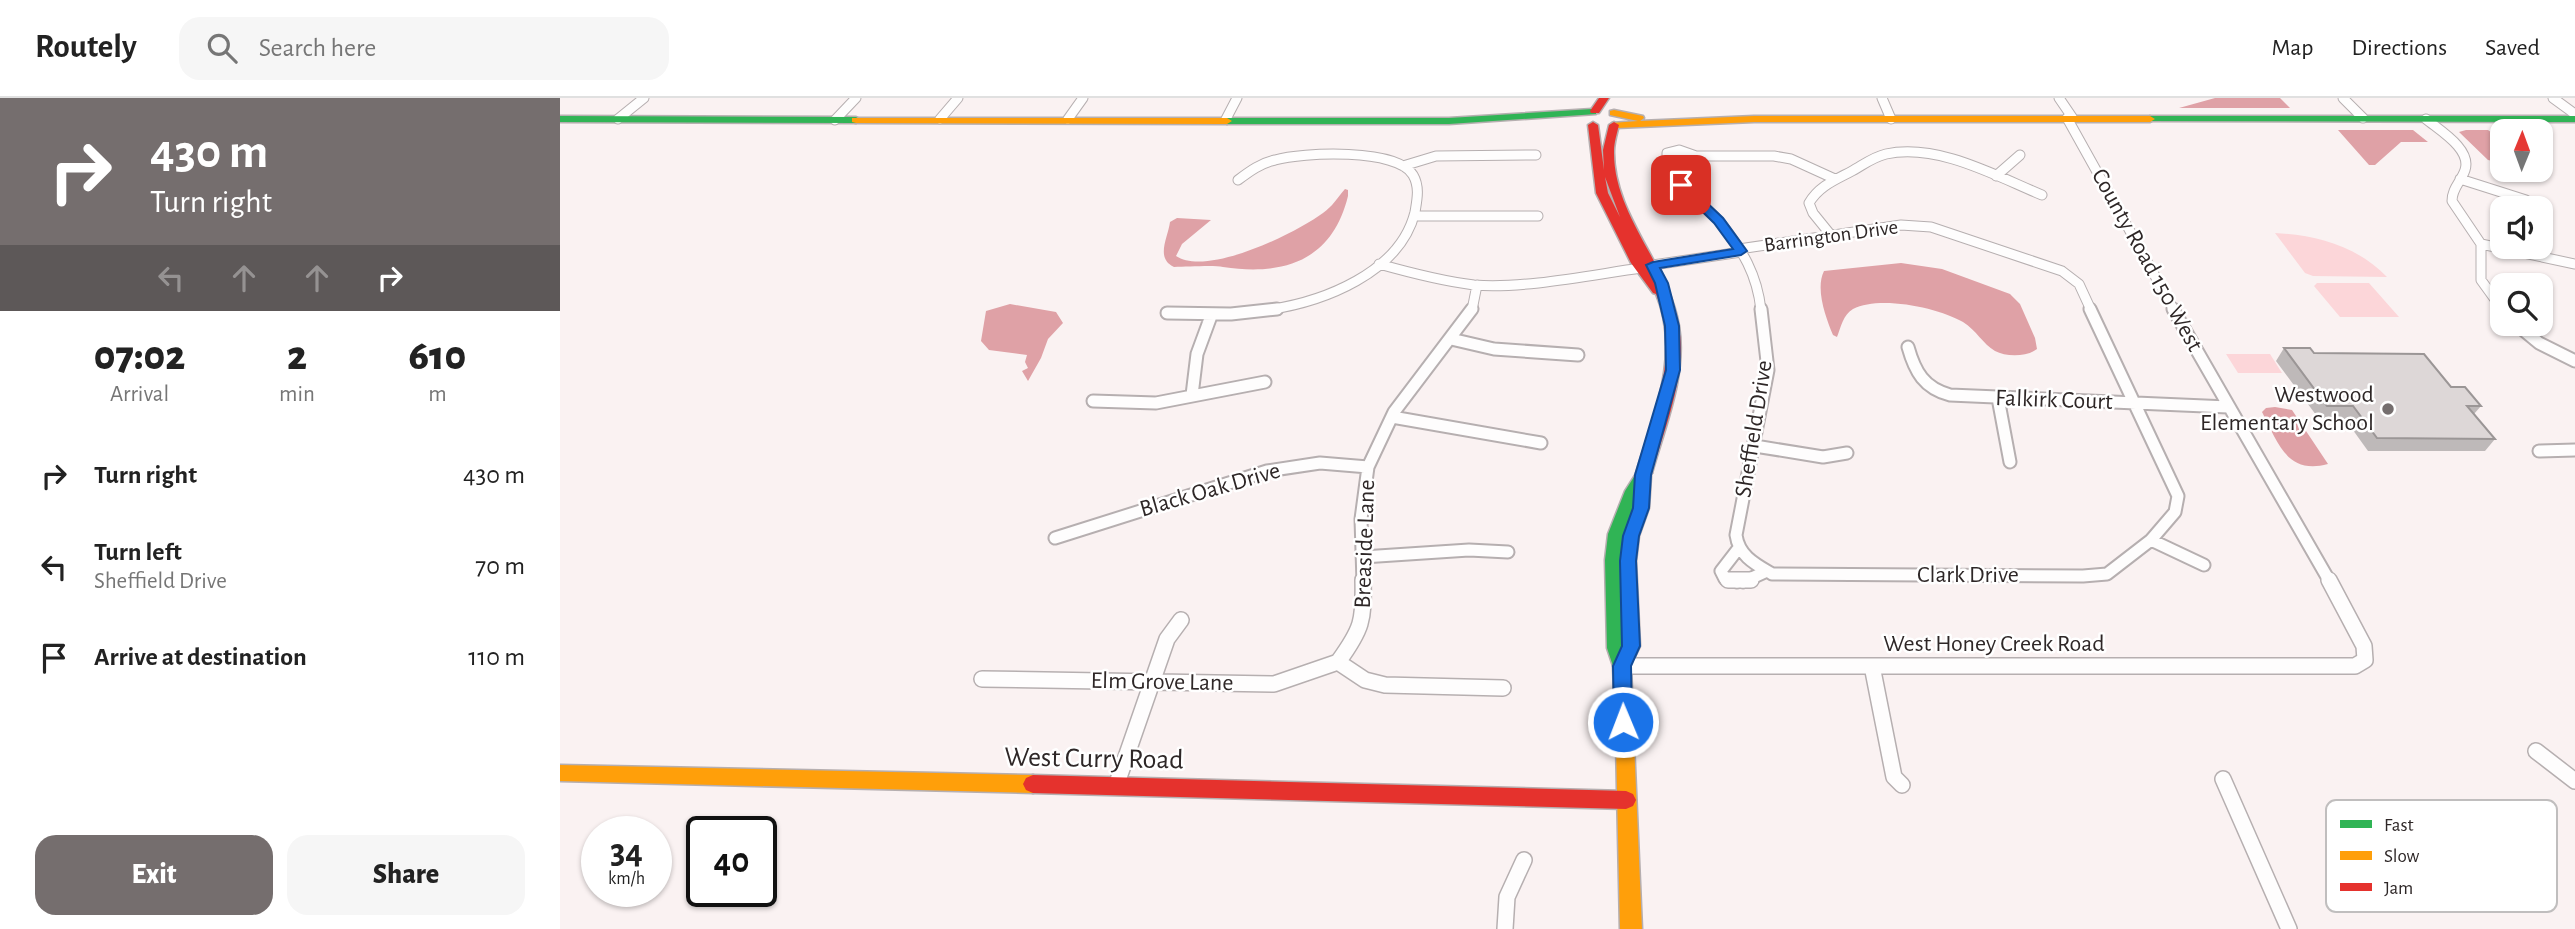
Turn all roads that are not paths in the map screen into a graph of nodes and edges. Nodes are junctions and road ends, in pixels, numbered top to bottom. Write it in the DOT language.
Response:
graph roads {
  1 [pos="644,98"];
  2 [pos="856,98"];
  3 [pos="958,98"];
  4 [pos="1083,98"];
  5 [pos="1237,98"];
  6 [pos="1882,98"];
  7 [pos="2059,98"];
  8 [pos="2343,98"];
  9 [pos="2553,98"];
  10 [pos="1603,115"];
  11 [pos="2575,116"];
  12 [pos="2070,118"];
  13 [pos="2363,118"];
  14 [pos="560,119"];
  15 [pos="618,119"];
  16 [pos="940,119"];
  17 [pos="1068,119"];
  18 [pos="1227,119"];
  19 [pos="2426,119"];
  20 [pos="835,120"];
  21 [pos="1891,120"];
  22 [pos="1536,155"];
  23 [pos="2020,155"];
  24 [pos="1696,156"];
  25 [pos="1403,166"];
  26 [pos="1679,166"];
  27 [pos="1996,176"];
  28 [pos="1835,179"];
  29 [pos="2460,179"];
  30 [pos="1238,180"];
  31 [pos="2042,195"];
  32 [pos="2513,196"];
  33 [pos="1415,216"];
  34 [pos="1538,216"];
  35 [pos="1830,234"];
  36 [pos="2481,244"];
  37 [pos="1739,249"];
  38 [pos="1645,263"];
  39 [pos="1380,264"];
  40 [pos="2575,264"];
  41 [pos="1477,285"];
  42 [pos="2490,292"];
  43 [pos="1167,313"];
  44 [pos="1212,316"];
  45 [pos="2531,336"];
  46 [pos="1451,339"];
  47 [pos="1908,347"];
  48 [pos="1578,355"];
  49 [pos="2575,361"];
  50 [pos="1265,382"];
  51 [pos="1192,396"];
  52 [pos="1998,398"];
  53 [pos="1093,401"];
  54 [pos="2136,402"];
  55 [pos="2228,407"];
  56 [pos="1392,417"];
  57 [pos="1541,443"];
  58 [pos="1755,446"];
  59 [pos="2539,450"];
  60 [pos="2575,450"];
  61 [pos="1847,453"];
  62 [pos="2010,462"];
  63 [pos="1368,467"];
  64 [pos="1055,538"];
  65 [pos="2151,540"];
  66 [pos="1738,549"];
  67 [pos="1508,552"];
  68 [pos="1363,557"];
  69 [pos="2204,565"];
  70 [pos="1770,572"];
  71 [pos="1181,620"];
  72 [pos="2365,660"];
  73 [pos="1338,662"];
  74 [pos="1622,666"];
  75 [pos="1872,667"];
  76 [pos="982,679"];
  77 [pos="1150,681"];
  78 [pos="1503,688"];
  79 [pos="2536,751"];
  80 [pos="560,773"];
  81 [pos="2223,779"];
  82 [pos="2575,781"];
  83 [pos="1902,785"];
  84 [pos="1116,786"];
  85 [pos="1626,800"];
  86 [pos="1524,860"];
  87 [pos="1505,929"];
  88 [pos="1631,929"];
  89 [pos="2289,929"];
  1 -- 15 [label="street"];
  2 -- 20 [label="street"];
  3 -- 16 [label="street"];
  4 -- 17 [label="street"];
  5 -- 18 [label="street"];
  6 -- 21 [label="street"];
  7 -- 12 [label="street, County Road 150 West"];
  8 -- 13 [label="street"];
  9 -- 11 [label="street"];
  10 -- 18 [label="main road"];
  10 -- 21 [label="main road"];
  10 -- 38 [label="main road"];
  11 -- 19 [label="main road"];
  12 -- 13 [label="main road"];
  12 -- 21 [label="main road"];
  12 -- 55 [label="street, County Road 150 West"];
  13 -- 19 [label="main road"];
  14 -- 15 [label="main road"];
  15 -- 20 [label="main road"];
  16 -- 17 [label="main road"];
  16 -- 20 [label="main road"];
  17 -- 18 [label="main road"];
  19 -- 29 [label="street"];
  22 -- 25 [label="street"];
  23 -- 27 [label="street"];
  24 -- 26 [label="street"];
  24 -- 26 [label="street"];
  24 -- 28 [label="street"];
  25 -- 30 [label="street"];
  25 -- 33 [label="street"];
  26 -- 37 [label="street, Sheffield Drive"];
  27 -- 28 [label="street"];
  27 -- 31 [label="street"];
  28 -- 35 [label="street"];
  29 -- 32 [label="street"];
  29 -- 36 [label="street"];
  33 -- 34 [label="street"];
  33 -- 39 [label="street"];
  35 -- 37 [label="street, Barrington Drive"];
  35 -- 54 [label="street, Barrington Drive"];
  36 -- 40 [label="street"];
  36 -- 42 [label="street"];
  37 -- 38 [label="street, Barrington Drive"];
  37 -- 58 [label="street, Sheffield Drive"];
  38 -- 41 [label="street, Barrington Drive"];
  38 -- 74 [label="main road"];
  39 -- 41 [label="street"];
  39 -- 44 [label="street"];
  41 -- 46 [label="street, Breaside Lane"];
  43 -- 44 [label="street"];
  44 -- 51 [label="street"];
  45 -- 49 [label="street"];
  46 -- 48 [label="street"];
  46 -- 56 [label="street, Breaside Lane"];
  47 -- 52 [label="street, Falkirk Court"];
  50 -- 51 [label="street"];
  51 -- 53 [label="street"];
  52 -- 54 [label="street, Falkirk Court"];
  52 -- 62 [label="street"];
  54 -- 55 [label="street, Falkirk Court"];
  54 -- 65 [label="street, Clark Drive"];
  55 -- 72 [label="street, County Road 150 West"];
  56 -- 57 [label="street"];
  56 -- 63 [label="street, Breaside Lane"];
  58 -- 61 [label="street"];
  58 -- 66 [label="street, Sheffield Drive"];
  59 -- 60 [label="street"];
  63 -- 64 [label="street, Black Oak Drive"];
  63 -- 68 [label="street, Breaside Lane"];
  65 -- 69 [label="street"];
  65 -- 70 [label="street, Clark Drive"];
  66 -- 70 [label="street"];
  66 -- 70 [label="street"];
  67 -- 68 [label="street"];
  68 -- 73 [label="street, Breaside Lane"];
  71 -- 77 [label="street"];
  72 -- 75 [label="street, West Honey Creek Road"];
  73 -- 77 [label="street, Elm Grove Lane"];
  73 -- 78 [label="street"];
  74 -- 75 [label="street, West Honey Creek Road"];
  74 -- 85 [label="main road"];
  75 -- 83 [label="street"];
  76 -- 77 [label="street, Elm Grove Lane"];
  77 -- 84 [label="street"];
  79 -- 82 [label="street"];
  80 -- 84 [label="main road, West Curry Road"];
  81 -- 89 [label="street"];
  84 -- 85 [label="main road, West Curry Road"];
  85 -- 88 [label="main road"];
  86 -- 87 [label="street"];
}
